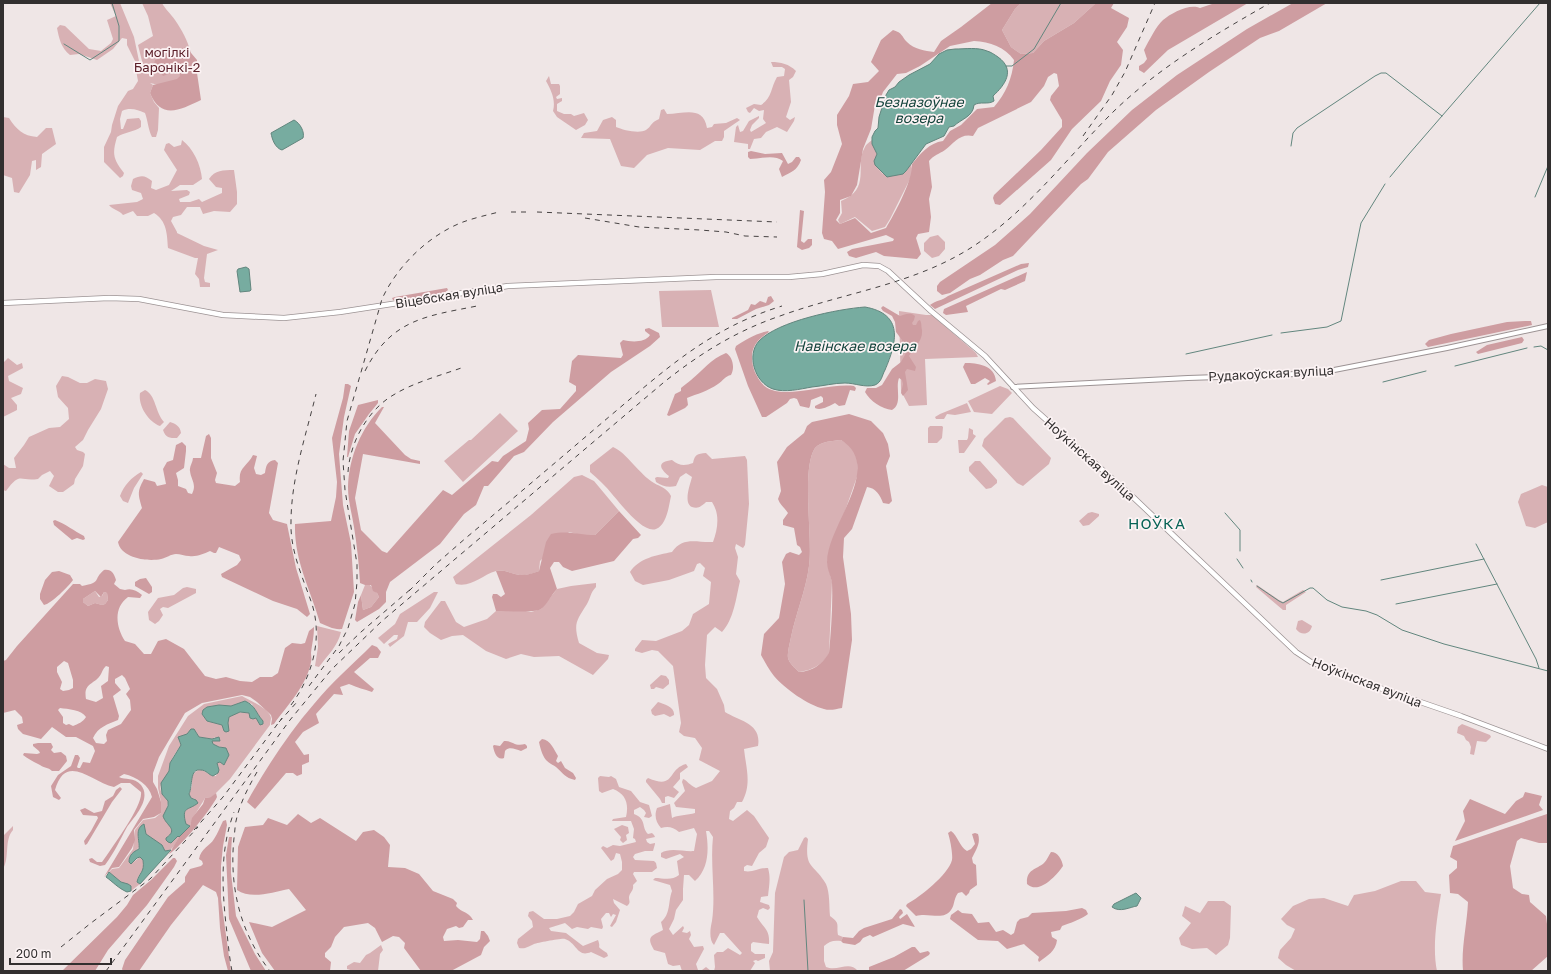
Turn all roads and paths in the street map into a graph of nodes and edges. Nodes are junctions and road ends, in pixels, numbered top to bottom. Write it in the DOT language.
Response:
graph roads {
  1 [pos="782,276"];
  2 [pos="3,303"];
  3 [pos="1548,326"];
  4 [pos="1013,387"];
  5 [pos="1548,749"];
  1 -- 2 [label="main road, Віцебская вуліца"];
  1 -- 4 [label="main road, Ноўкінская вуліца"];
  3 -- 4 [label="street, Рудакоўская вуліца"];
  4 -- 5 [label="main road, Ноўкінская вуліца"];
}
